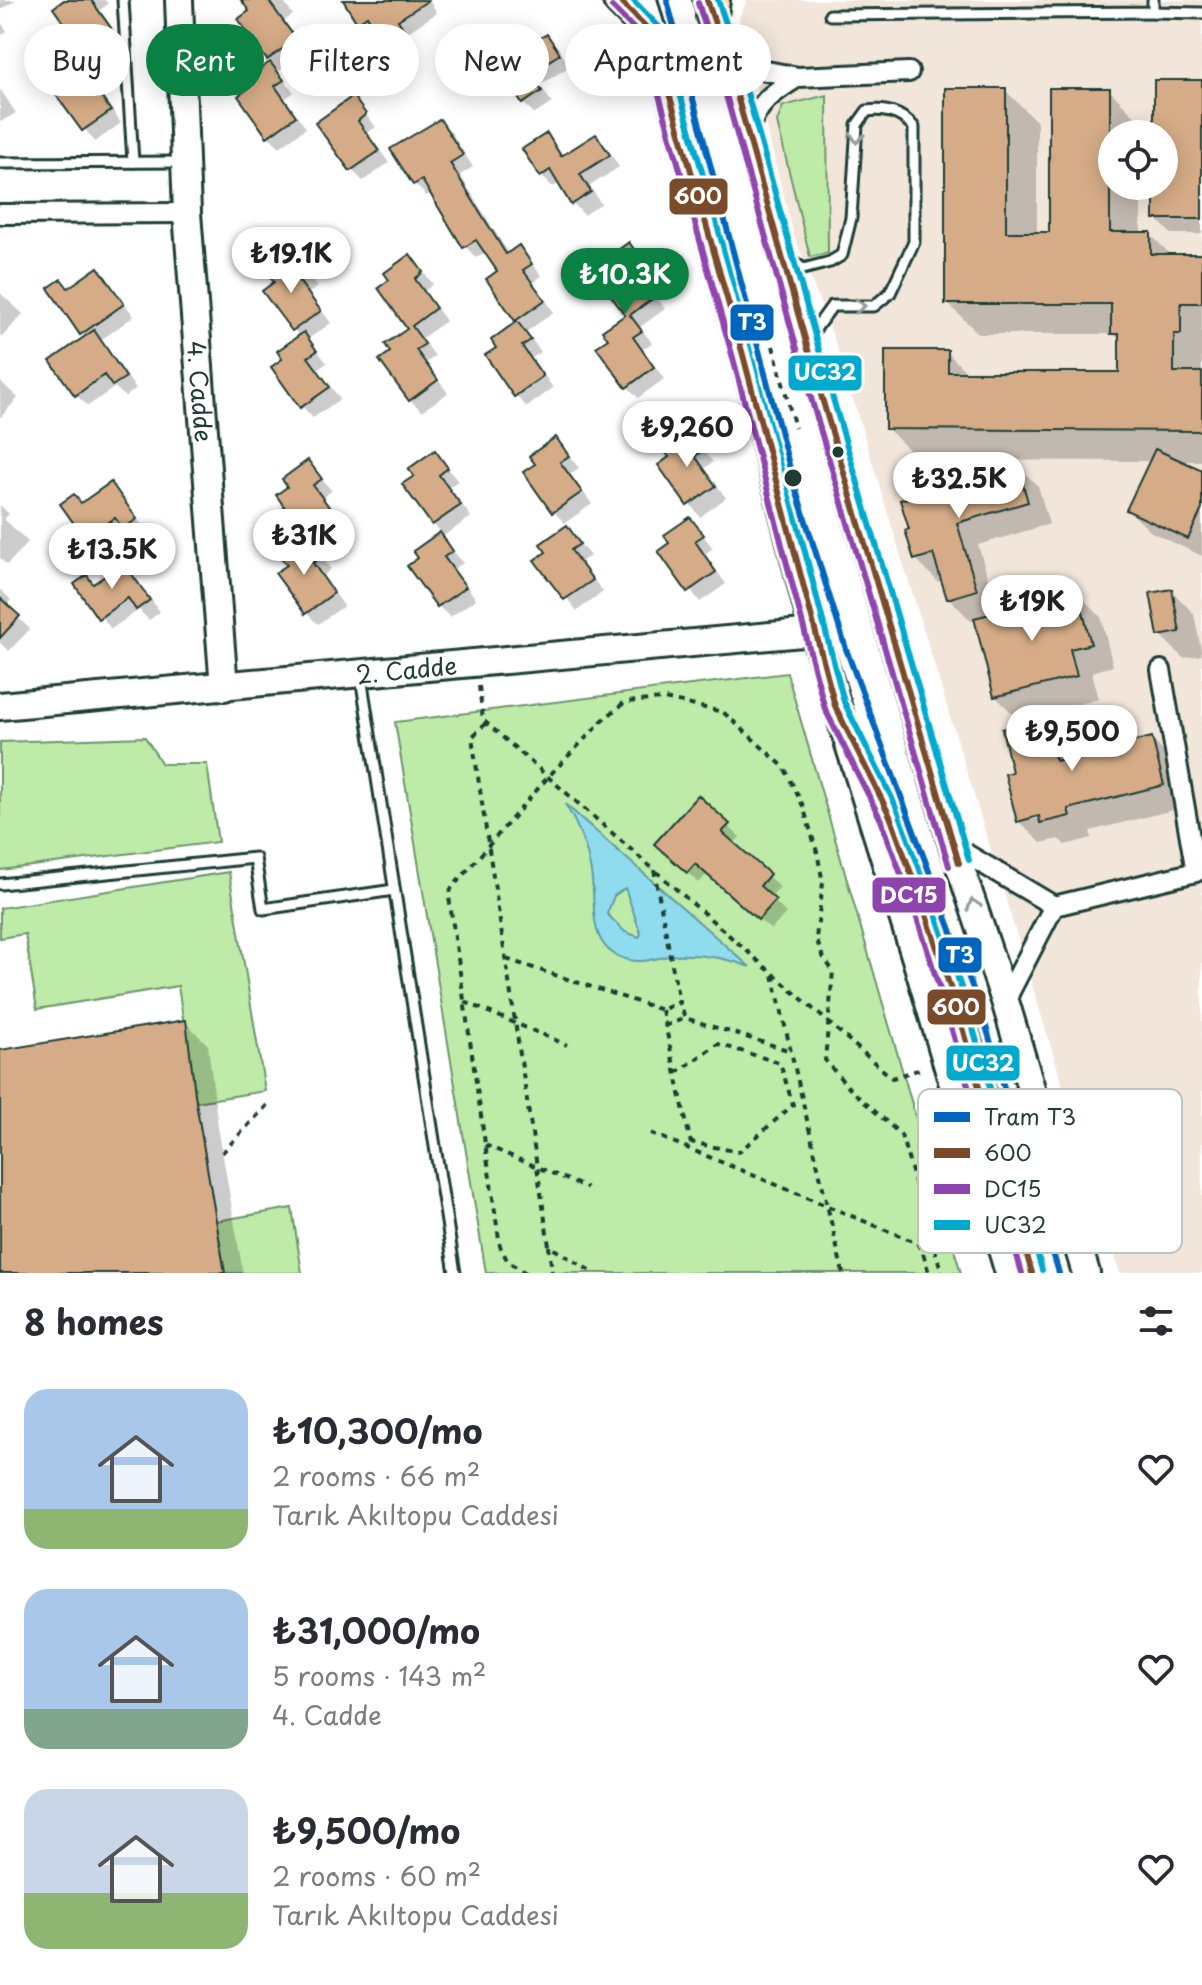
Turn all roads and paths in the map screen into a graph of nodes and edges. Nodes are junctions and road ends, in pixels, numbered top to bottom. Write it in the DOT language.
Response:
graph roads {
  1 [pos="123,0"];
  2 [pos="179,0"];
  3 [pos="619,0"];
  4 [pos="643,0"];
  5 [pos="1153,0"];
  6 [pos="1153,12"];
  7 [pos="1202,13"];
  8 [pos="830,15"];
  9 [pos="643,24"];
  10 [pos="650,24"];
  11 [pos="909,72"];
  12 [pos="771,73"];
  13 [pos="798,77"];
  14 [pos="670,96"];
  15 [pos="737,96"];
  16 [pos="748,134"];
  17 [pos="133,162"];
  18 [pos="186,162"];
  19 [pos="0,163"];
  20 [pos="187,213"];
  21 [pos="0,214"];
  22 [pos="781,251"];
  23 [pos="805,338"];
  24 [pos="816,378"];
  25 [pos="795,428"];
  26 [pos="814,632"];
  27 [pos="477,663"];
  28 [pos="1161,670"];
  29 [pos="360,674"];
  30 [pos="224,687"];
  31 [pos="0,706"];
  32 [pos="835,706"];
  33 [pos="486,723"];
  34 [pos="548,777"];
  35 [pos="489,844"];
  36 [pos="953,846"];
  37 [pos="654,869"];
  38 [pos="1199,872"];
  39 [pos="0,884"];
  40 [pos="394,890"];
  41 [pos="1054,906"];
  42 [pos="506,959"];
  43 [pos="773,973"];
  44 [pos="1005,1001"];
  45 [pos="465,1002"];
  46 [pos="679,1002"];
  47 [pos="662,1010"];
  48 [pos="685,1018"];
  49 [pos="828,1021"];
  50 [pos="516,1024"];
  51 [pos="665,1026"];
  52 [pos="567,1045"];
  53 [pos="791,1051"];
  54 [pos="946,1061"];
  55 [pos="676,1073"];
  56 [pos="954,1089"];
  57 [pos="979,1089"];
  58 [pos="1031,1089"];
  59 [pos="270,1102"];
  60 [pos="651,1133"];
  61 [pos="690,1142"];
  62 [pos="485,1145"];
  63 [pos="692,1149"];
  64 [pos="222,1153"];
  65 [pos="537,1167"];
  66 [pos="587,1188"];
  67 [pos="918,1192"];
  68 [pos="827,1206"];
  69 [pos="918,1245"];
  70 [pos="549,1246"];
  71 [pos="923,1253"];
  72 [pos="936,1253"];
  73 [pos="1003,1253"];
  74 [pos="1080,1253"];
  75 [pos="455,1273"];
  76 [pos="526,1273"];
  77 [pos="552,1273"];
  78 [pos="594,1273"];
  79 [pos="843,1273"];
  80 [pos="929,1273"];
  81 [pos="942,1273"];
  82 [pos="1009,1273"];
  83 [pos="1086,1273"];
  1 -- 17 [label="lane"];
  2 -- 18 [label="main road, 4. Cadde"];
  3 -- 9 [label="main road"];
  4 -- 10 [label="main road"];
  5 -- 6 [label="lane"];
  6 -- 7 [label="lane"];
  6 -- 8 [label="lane"];
  11 -- 13 [label="street"];
  12 -- 13 [label="street"];
  13 -- 16 [label="street"];
  14 -- 26 [label="main road"];
  15 -- 16 [label="main road"];
  16 -- 22 [label="main road"];
  17 -- 18 [label="lane"];
  17 -- 19 [label="lane"];
  18 -- 20 [label="main road, 4. Cadde"];
  20 -- 21 [label="street"];
  20 -- 30 [label="main road, 4. Cadde"];
  22 -- 23 [label="main road"];
  24 -- 22 [label="lane, one-way"];
  23 -- 24 [label="main road"];
  23 -- 25 [label="path"];
  24 -- 36 [label="main road"];
  26 -- 27 [label="main road, 2. Cadde"];
  26 -- 32 [label="main road"];
  27 -- 29 [label="main road, 2. Cadde"];
  27 -- 33 [label="path"];
  28 -- 38 [label="street"];
  29 -- 30 [label="main road, 2. Cadde"];
  29 -- 40 [label="lane"];
  30 -- 31 [label="main road, 2. Cadde"];
  32 -- 54 [label="main road"];
  32 -- 57 [label="main road"];
  33 -- 34 [label="path"];
  33 -- 35 [label="path"];
  34 -- 35 [label="path"];
  34 -- 37 [label="path"];
  34 -- 49 [label="path"];
  35 -- 42 [label="path"];
  35 -- 45 [label="path"];
  36 -- 41 [label="street"];
  44 -- 36 [label="main road, one-way"];
  37 -- 43 [label="path"];
  37 -- 46 [label="path"];
  38 -- 41 [label="street"];
  39 -- 40 [label="lane"];
  40 -- 75 [label="lane"];
  41 -- 44 [label="street"];
  42 -- 47 [label="path"];
  42 -- 50 [label="path"];
  43 -- 49 [label="path"];
  43 -- 53 [label="path"];
  44 -- 58 [label="main road"];
  45 -- 50 [label="path"];
  45 -- 62 [label="path"];
  46 -- 47 [label="path"];
  46 -- 48 [label="path"];
  47 -- 51 [label="path"];
  48 -- 51 [label="path"];
  48 -- 53 [label="path"];
  49 -- 54 [label="path"];
  49 -- 67 [label="path"];
  50 -- 52 [label="path"];
  50 -- 65 [label="path"];
  51 -- 55 [label="path"];
  53 -- 68 [label="path"];
  54 -- 56 [label="main road"];
  55 -- 61 [label="path"];
  55 -- 61 [label="path"];
  59 -- 64 [label="path"];
  60 -- 63 [label="path"];
  61 -- 63 [label="path"];
  62 -- 65 [label="path"];
  62 -- 76 [label="path"];
  63 -- 68 [label="path"];
  65 -- 66 [label="path"];
  65 -- 70 [label="path"];
  68 -- 69 [label="path"];
  68 -- 79 [label="path"];
  70 -- 77 [label="path"];
  70 -- 78 [label="path"];
  71 -- 80 [label="path"];
  72 -- 81 [label="path"];
  73 -- 82 [label="main road"];
  74 -- 83 [label="main road"];
}
